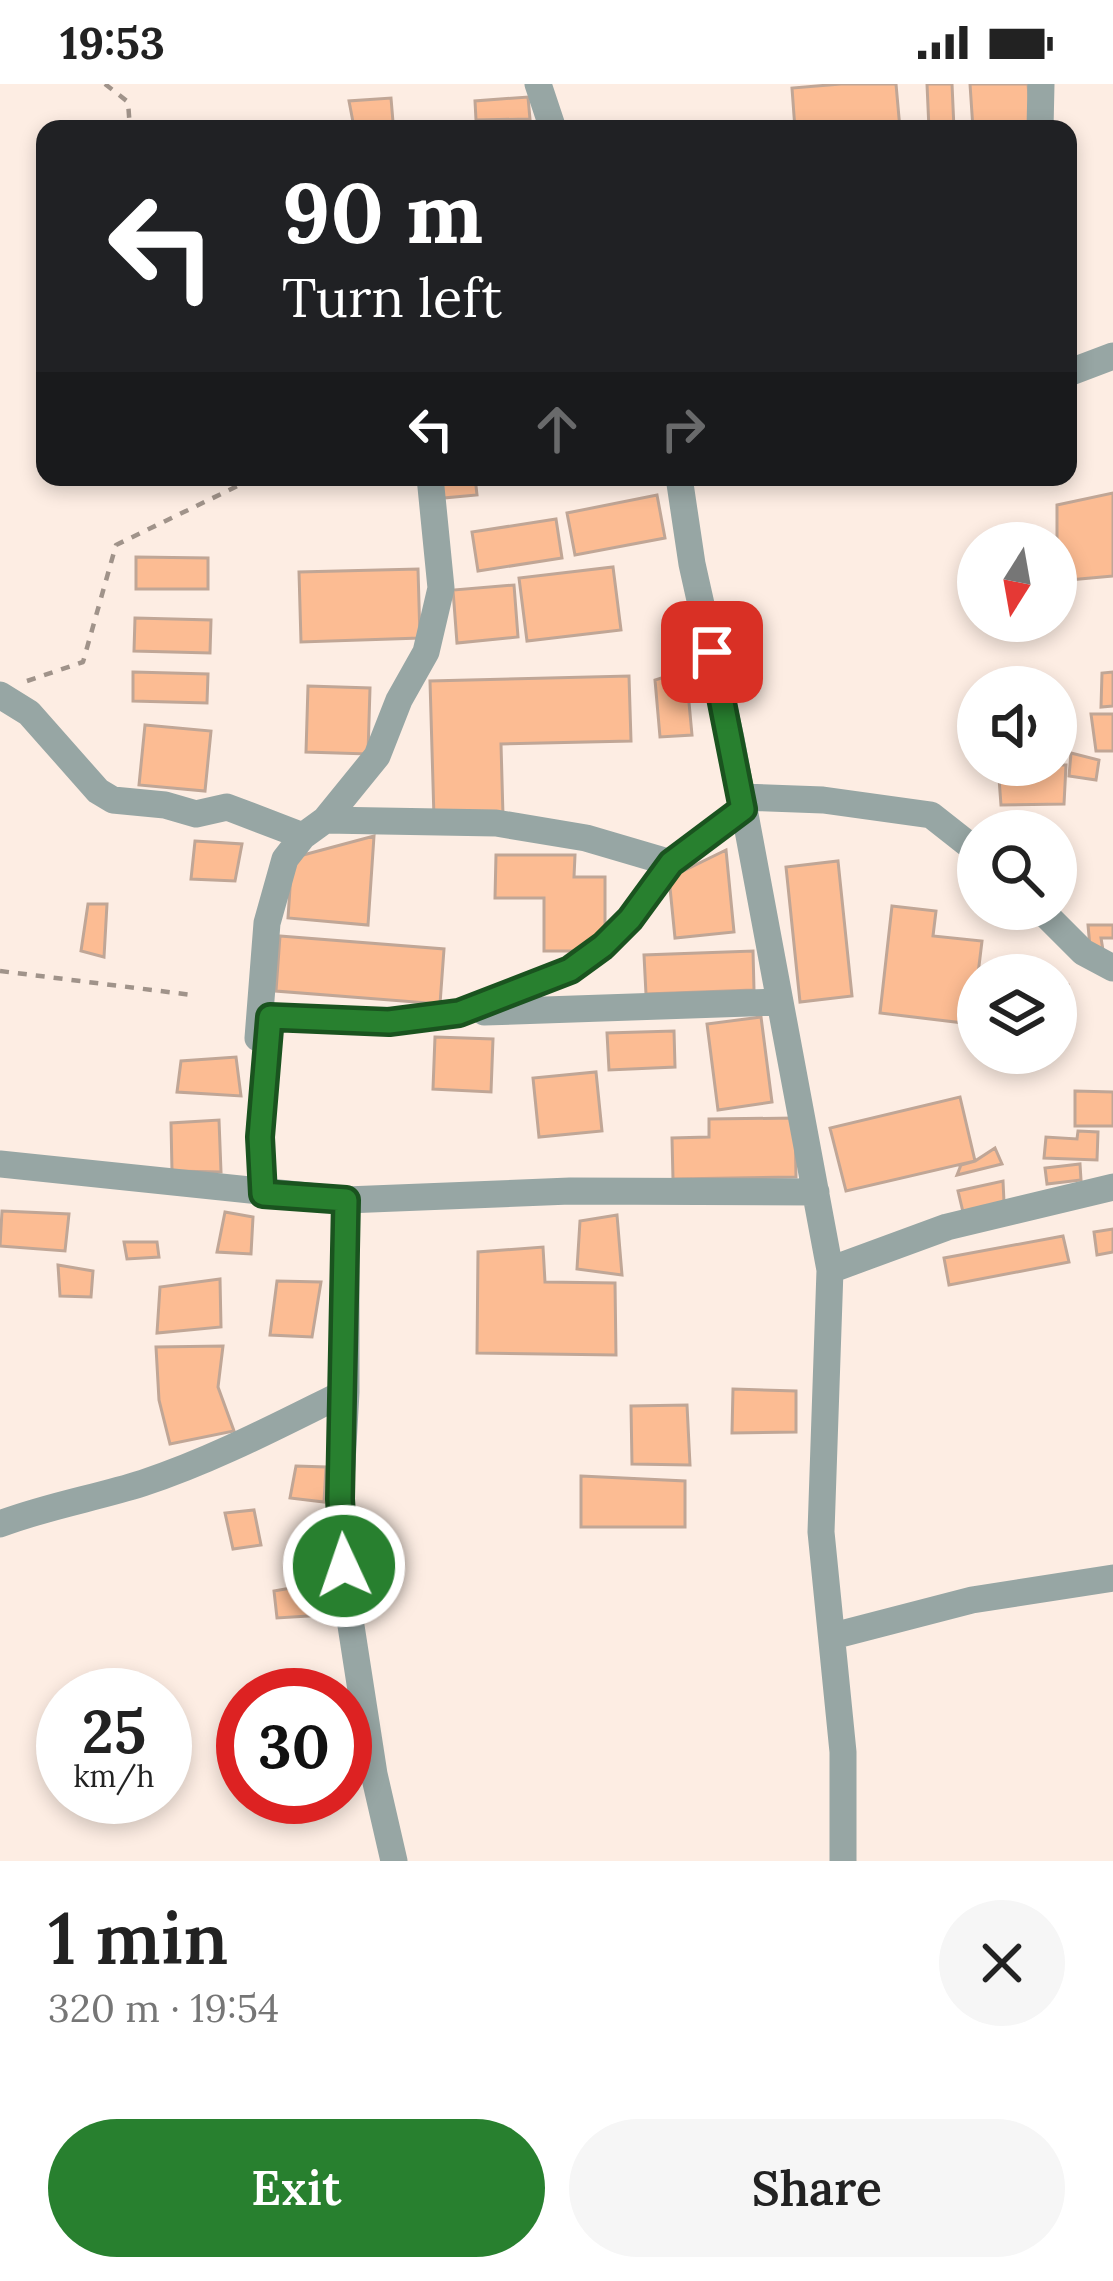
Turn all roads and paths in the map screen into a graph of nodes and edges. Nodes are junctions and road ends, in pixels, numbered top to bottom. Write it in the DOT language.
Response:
graph roads {
  1 [pos="105,84"];
  2 [pos="538,84"];
  3 [pos="1040,84"];
  4 [pos="129,120"];
  5 [pos="551,120"];
  6 [pos="1040,120"];
  7 [pos="1113,356"];
  8 [pos="1077,370"];
  9 [pos="237,486"];
  10 [pos="431,486"];
  11 [pos="680,486"];
  12 [pos="10,689"];
  13 [pos="743,803"];
  14 [pos="314,828"];
  15 [pos="957,835"];
  16 [pos="671,863"];
  17 [pos="1061,930"];
  18 [pos="1113,968"];
  19 [pos="0,971"];
  20 [pos="192,995"];
  21 [pos="779,1001"];
  22 [pos="258,1007"];
  23 [pos="459,1013"];
  24 [pos="260,1137"];
  25 [pos="0,1165"];
  26 [pos="1113,1187"];
  27 [pos="816,1192"];
  28 [pos="263,1194"];
  29 [pos="346,1200"];
  30 [pos="830,1270"];
  31 [pos="346,1392"];
  32 [pos="0,1524"];
  33 [pos="1113,1578"];
  34 [pos="833,1636"];
  35 [pos="394,1861"];
  36 [pos="844,1861"];
  1 -- 4 [label="path"];
  2 -- 5 [label="street"];
  3 -- 6 [label="street"];
  7 -- 8 [label="street"];
  9 -- 12 [label="path"];
  10 -- 14 [label="street"];
  11 -- 13 [label="street"];
  12 -- 14 [label="street"];
  13 -- 15 [label="street"];
  13 -- 16 [label="street"];
  13 -- 21 [label="street"];
  14 -- 16 [label="street"];
  14 -- 22 [label="street"];
  16 -- 23 [label="street"];
  17 -- 18 [label="street"];
  19 -- 20 [label="path"];
  21 -- 23 [label="street"];
  21 -- 27 [label="street"];
  22 -- 23 [label="street"];
  22 -- 24 [label="street"];
  23 -- 24 [label="street"];
  24 -- 28 [label="street"];
  25 -- 28 [label="street"];
  26 -- 30 [label="street"];
  27 -- 29 [label="street"];
  27 -- 30 [label="street"];
  28 -- 29 [label="street"];
  29 -- 31 [label="street"];
  30 -- 34 [label="street"];
  31 -- 32 [label="street"];
  31 -- 35 [label="street"];
  33 -- 34 [label="street"];
  34 -- 36 [label="street"];
}
